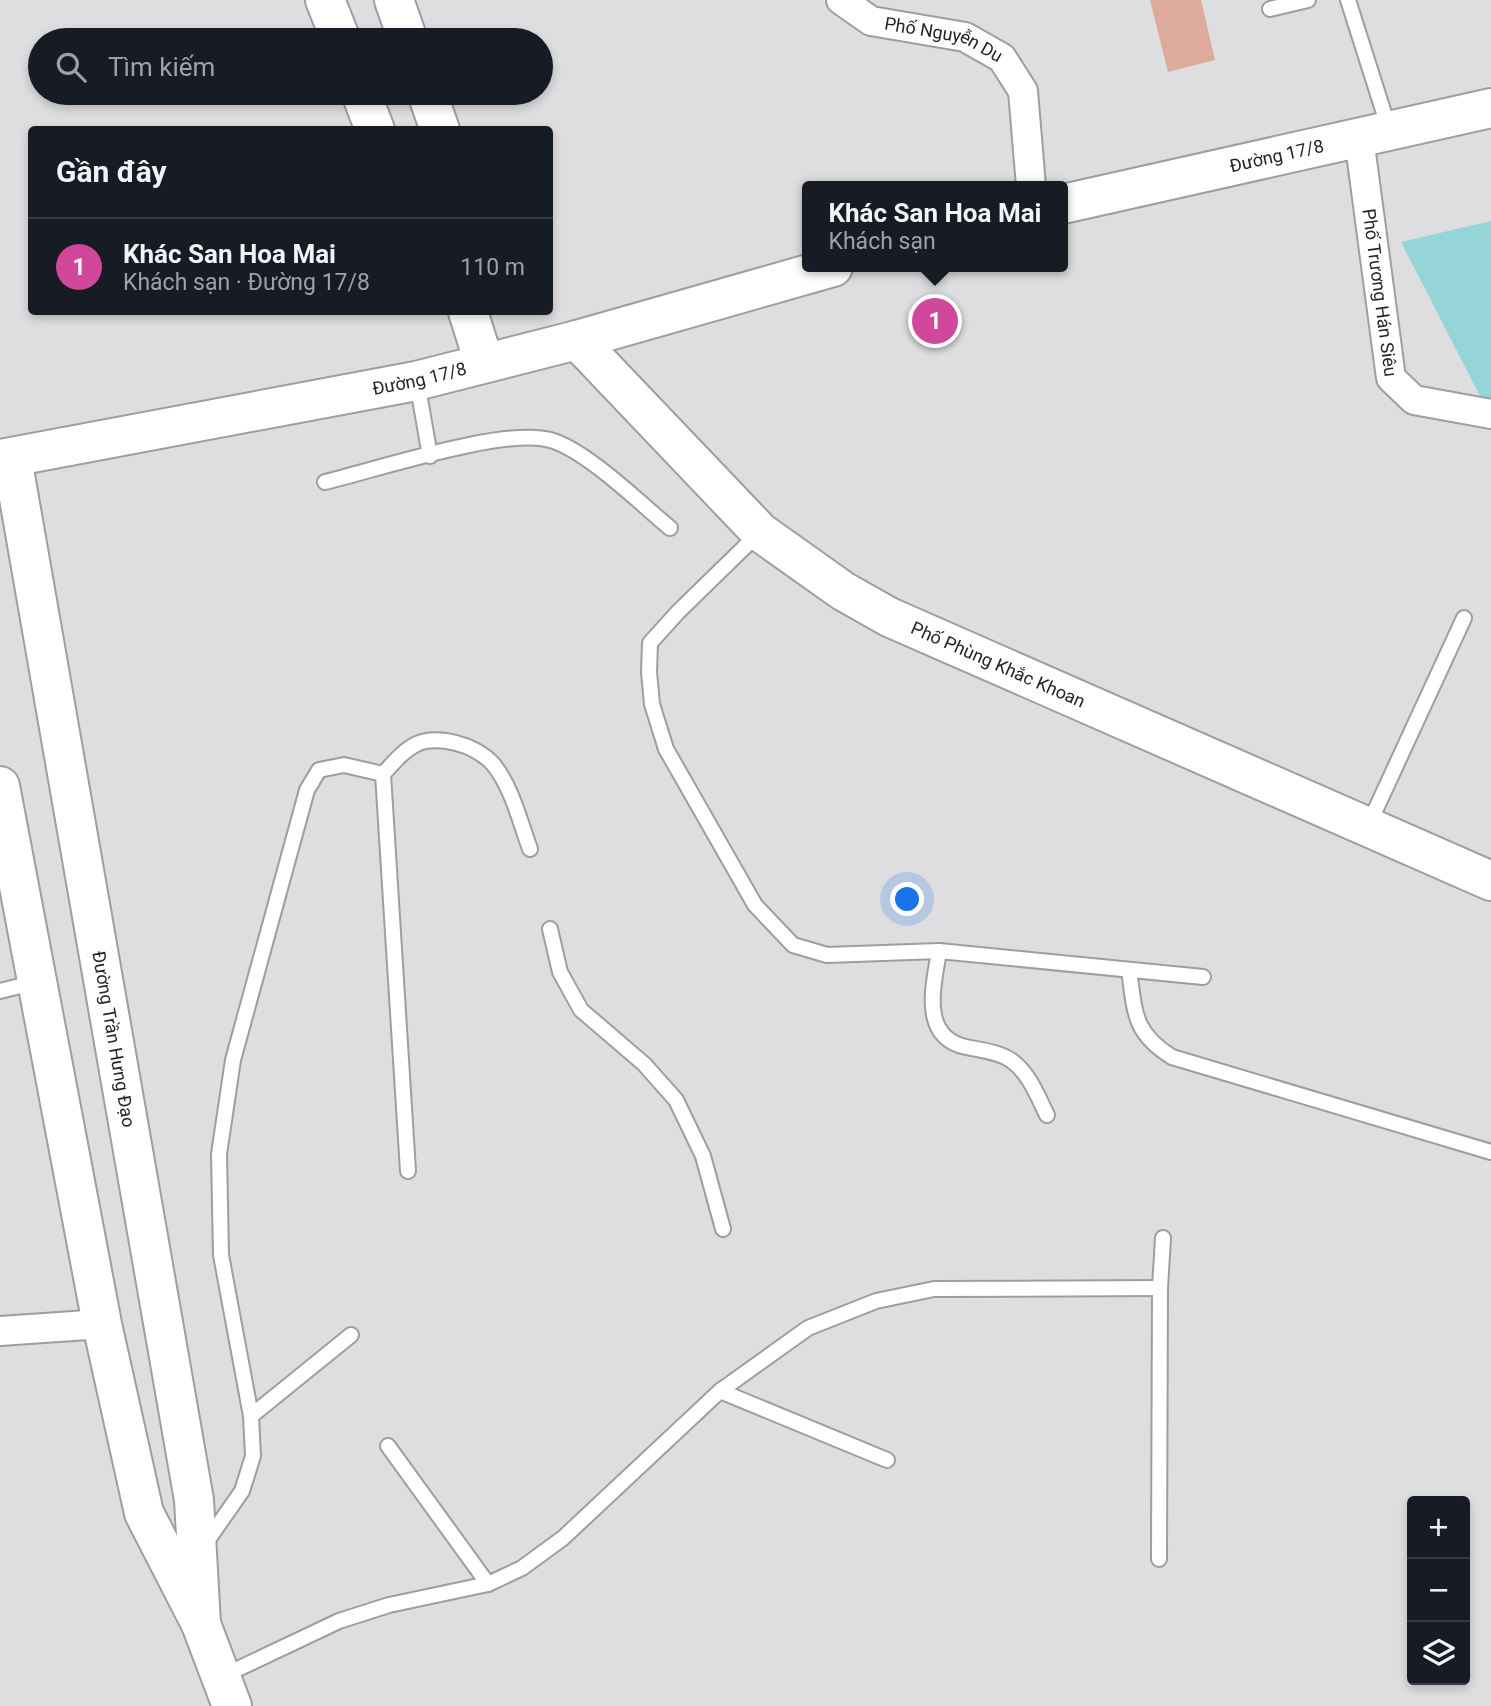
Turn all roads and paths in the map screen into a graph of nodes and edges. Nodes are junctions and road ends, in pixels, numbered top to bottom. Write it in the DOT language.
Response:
graph roads {
  1 [pos="326,0"];
  2 [pos="394,0"];
  3 [pos="841,0"];
  4 [pos="1308,0"];
  5 [pos="1348,0"];
  6 [pos="1270,9"];
  7 [pos="336,28"];
  8 [pos="404,28"];
  9 [pos="366,105"];
  10 [pos="431,105"];
  11 [pos="1491,108"];
  12 [pos="373,126"];
  13 [pos="439,126"];
  14 [pos="1374,135"];
  15 [pos="1031,181"];
  16 [pos="1068,203"];
  17 [pos="815,272"];
  18 [pos="469,315"];
  19 [pos="577,340"];
  20 [pos="484,362"];
  21 [pos="416,381"];
  22 [pos="1491,414"];
  23 [pos="430,456"];
  24 [pos="6,458"];
  25 [pos="325,482"];
  26 [pos="670,528"];
  27 [pos="760,532"];
  28 [pos="1464,618"];
  29 [pos="383,774"];
  30 [pos="0,786"];
  31 [pos="1368,827"];
  32 [pos="530,849"];
  33 [pos="1491,881"];
  34 [pos="550,929"];
  35 [pos="939,951"];
  36 [pos="1129,970"];
  37 [pos="1203,978"];
  38 [pos="37,982"];
  39 [pos="0,991"];
  40 [pos="1047,1115"];
  41 [pos="1491,1152"];
  42 [pos="408,1171"];
  43 [pos="723,1229"];
  44 [pos="1163,1238"];
  45 [pos="1160,1288"];
  46 [pos="102,1324"];
  47 [pos="0,1331"];
  48 [pos="351,1335"];
  49 [pos="720,1391"];
  50 [pos="251,1416"];
  51 [pos="388,1446"];
  52 [pos="887,1460"];
  53 [pos="197,1556"];
  54 [pos="1158,1559"];
  55 [pos="488,1584"];
  56 [pos="201,1623"];
  57 [pos="227,1691"];
  1 -- 7 [label="street"];
  2 -- 8 [label="street"];
  3 -- 15 [label="street, Phố Nguyễn Du"];
  4 -- 6 [label="lane"];
  5 -- 14 [label="lane"];
  9 -- 12 [label="street"];
  10 -- 13 [label="street"];
  11 -- 14 [label="street, Đường 17/8"];
  14 -- 16 [label="street, Đường 17/8"];
  14 -- 22 [label="street, Phố Trương Hán Siêu"];
  17 -- 19 [label="street, Đường 17/8"];
  18 -- 20 [label="street"];
  19 -- 20 [label="street, Đường 17/8"];
  19 -- 27 [label="street, Phố Phùng Khắc Khoan"];
  20 -- 21 [label="street, Đường 17/8"];
  21 -- 23 [label="lane"];
  21 -- 24 [label="street, Đường 17/8"];
  23 -- 25 [label="lane"];
  23 -- 26 [label="lane"];
  24 -- 53 [label="street, Đường Trần Hưng Đạo"];
  27 -- 31 [label="street, Phố Phùng Khắc Khoan"];
  27 -- 35 [label="lane"];
  28 -- 31 [label="lane"];
  29 -- 32 [label="lane"];
  29 -- 42 [label="lane"];
  29 -- 50 [label="lane"];
  30 -- 38 [label="street, Đường Trần Hưng Đạo"];
  31 -- 33 [label="street, Phố Phùng Khắc Khoan"];
  34 -- 43 [label="lane"];
  35 -- 36 [label="lane"];
  35 -- 40 [label="lane"];
  36 -- 37 [label="lane"];
  36 -- 41 [label="lane"];
  38 -- 39 [label="lane"];
  38 -- 46 [label="street, Đường Trần Hưng Đạo"];
  44 -- 45 [label="lane"];
  45 -- 49 [label="lane"];
  45 -- 54 [label="lane"];
  46 -- 47 [label="street"];
  46 -- 56 [label="street, Đường Trần Hưng Đạo"];
  48 -- 50 [label="lane"];
  49 -- 52 [label="lane"];
  49 -- 55 [label="lane"];
  50 -- 53 [label="lane"];
  51 -- 55 [label="lane"];
  53 -- 56 [label="street, Đường Trần Hưng Đạo"];
  55 -- 57 [label="lane"];
  56 -- 57 [label="street, Đường Trần Hưng Đạo"];
}
